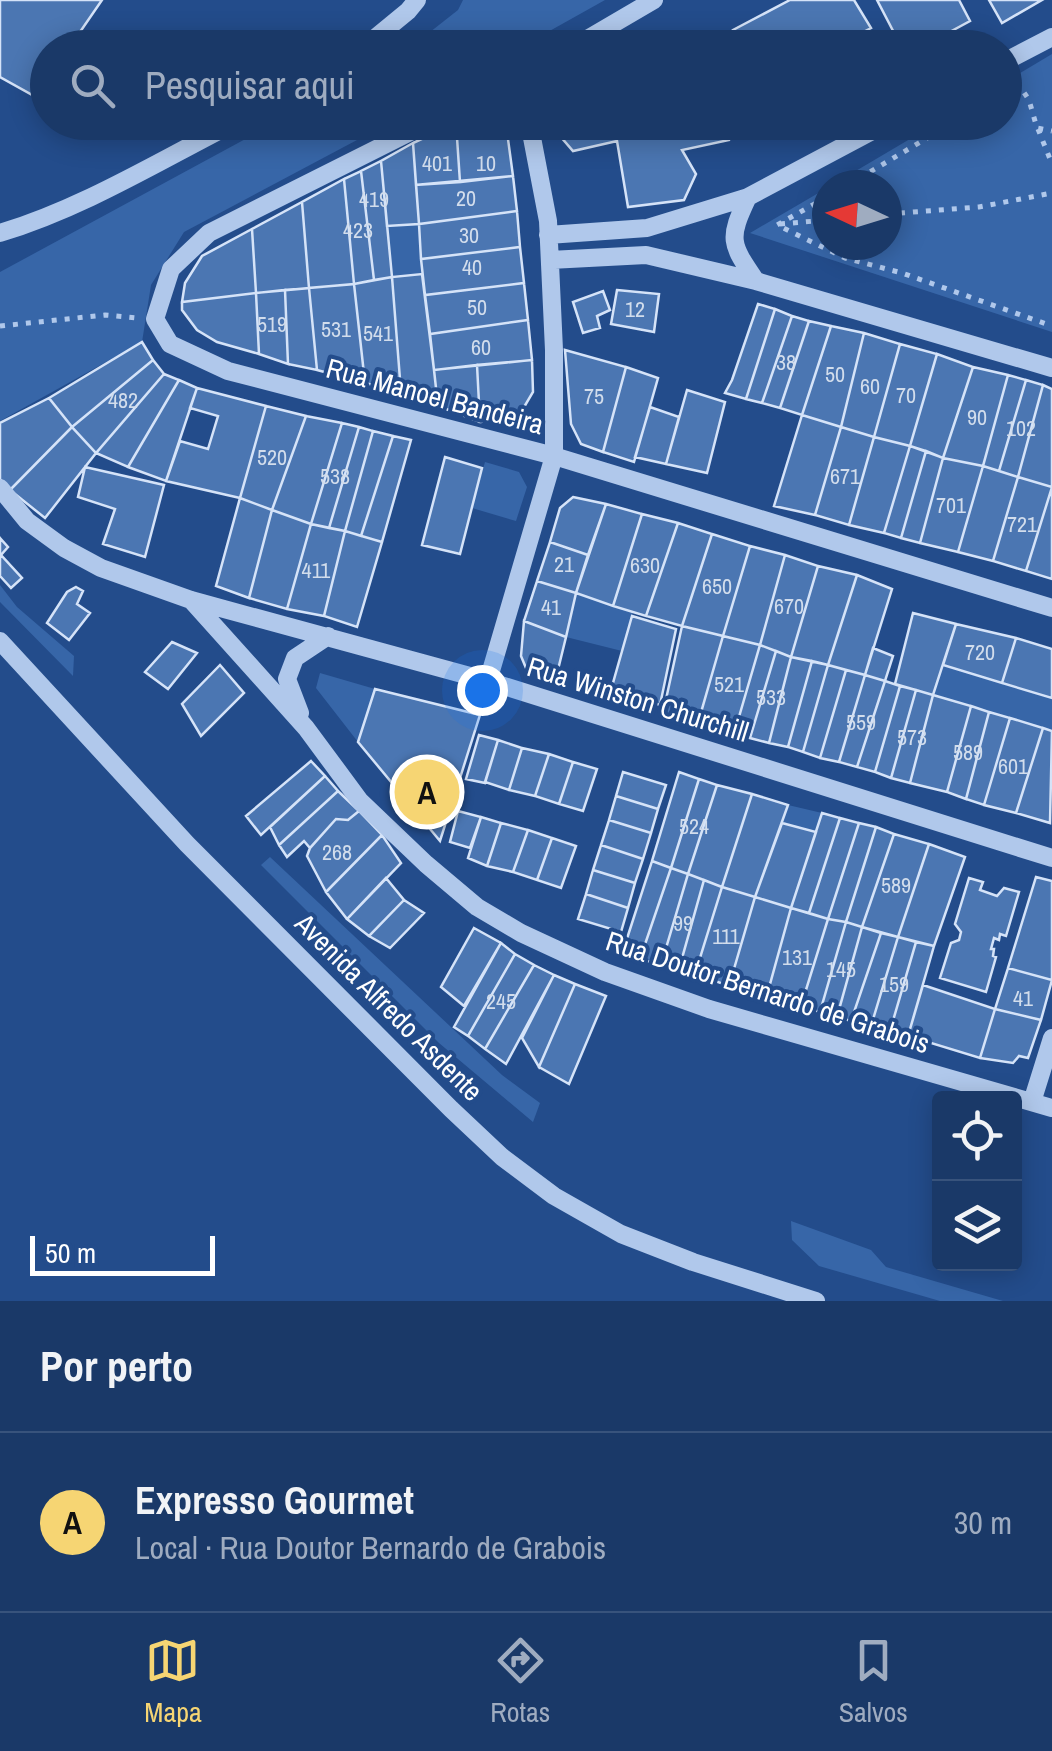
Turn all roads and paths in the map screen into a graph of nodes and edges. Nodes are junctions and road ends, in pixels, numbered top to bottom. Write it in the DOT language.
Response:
graph roads {
  1 [pos="417,0"];
  2 [pos="654,0"];
  3 [pos="386,30"];
  4 [pos="603,30"];
  5 [pos="1052,36"];
  6 [pos="1022,52"];
  7 [pos="1022,90"];
  8 [pos="1037,128"];
  9 [pos="1052,131"];
  10 [pos="201,140"];
  11 [pos="394,140"];
  12 [pos="532,140"];
  13 [pos="855,140"];
  14 [pos="924,140"];
  15 [pos="1052,164"];
  16 [pos="873,170"];
  17 [pos="1052,193"];
  18 [pos="748,197"];
  19 [pos="812,205"];
  20 [pos="902,213"];
  21 [pos="812,221"];
  22 [pos="777,224"];
  23 [pos="0,234"];
  24 [pos="548,235"];
  25 [pos="550,260"];
  26 [pos="756,281"];
  27 [pos="155,320"];
  28 [pos="0,326"];
  29 [pos="1052,326"];
  30 [pos="1052,368"];
  31 [pos="554,456"];
  32 [pos="0,488"];
  33 [pos="191,600"];
  34 [pos="1052,608"];
  35 [pos="328,636"];
  36 [pos="0,641"];
  37 [pos="488,682"];
  38 [pos="306,728"];
  39 [pos="1052,858"];
  40 [pos="1052,1038"];
  41 [pos="1032,1102"];
  42 [pos="1052,1108"];
  43 [pos="816,1301"];
  1 -- 3 [label="street"];
  2 -- 4 [label="street"];
  5 -- 6 [label="street"];
  7 -- 8 [label="path"];
  8 -- 9 [label="path"];
  8 -- 15 [label="path"];
  10 -- 23 [label="street"];
  11 -- 27 [label="street"];
  12 -- 24 [label="street"];
  13 -- 18 [label="street"];
  14 -- 16 [label="path"];
  17 -- 20 [label="path"];
  18 -- 24 [label="street"];
  18 -- 26 [label="street"];
  19 -- 22 [label="path"];
  21 -- 22 [label="path"];
  22 -- 29 [label="path"];
  24 -- 25 [label="street"];
  25 -- 26 [label="street"];
  25 -- 31 [label="street"];
  26 -- 30 [label="street"];
  27 -- 28 [label="path"];
  27 -- 31 [label="street, Rua Manoel Bandeira"];
  31 -- 34 [label="street, Rua Manoel Bandeira"];
  31 -- 37 [label="street"];
  32 -- 33 [label="street, Rua Winston Churchill"];
  33 -- 35 [label="street, Rua Winston Churchill"];
  33 -- 38 [label="street, Rua Doutor Bernardo de Grabois"];
  35 -- 37 [label="street, Rua Winston Churchill"];
  35 -- 38 [label="street"];
  36 -- 43 [label="street, Avenida Alfredo Asdente"];
  37 -- 39 [label="street, Rua Winston Churchill"];
  38 -- 41 [label="street, Rua Doutor Bernardo de Grabois"];
  40 -- 41 [label="street"];
  41 -- 42 [label="street, Rua Doutor Bernardo de Grabois"];
}
